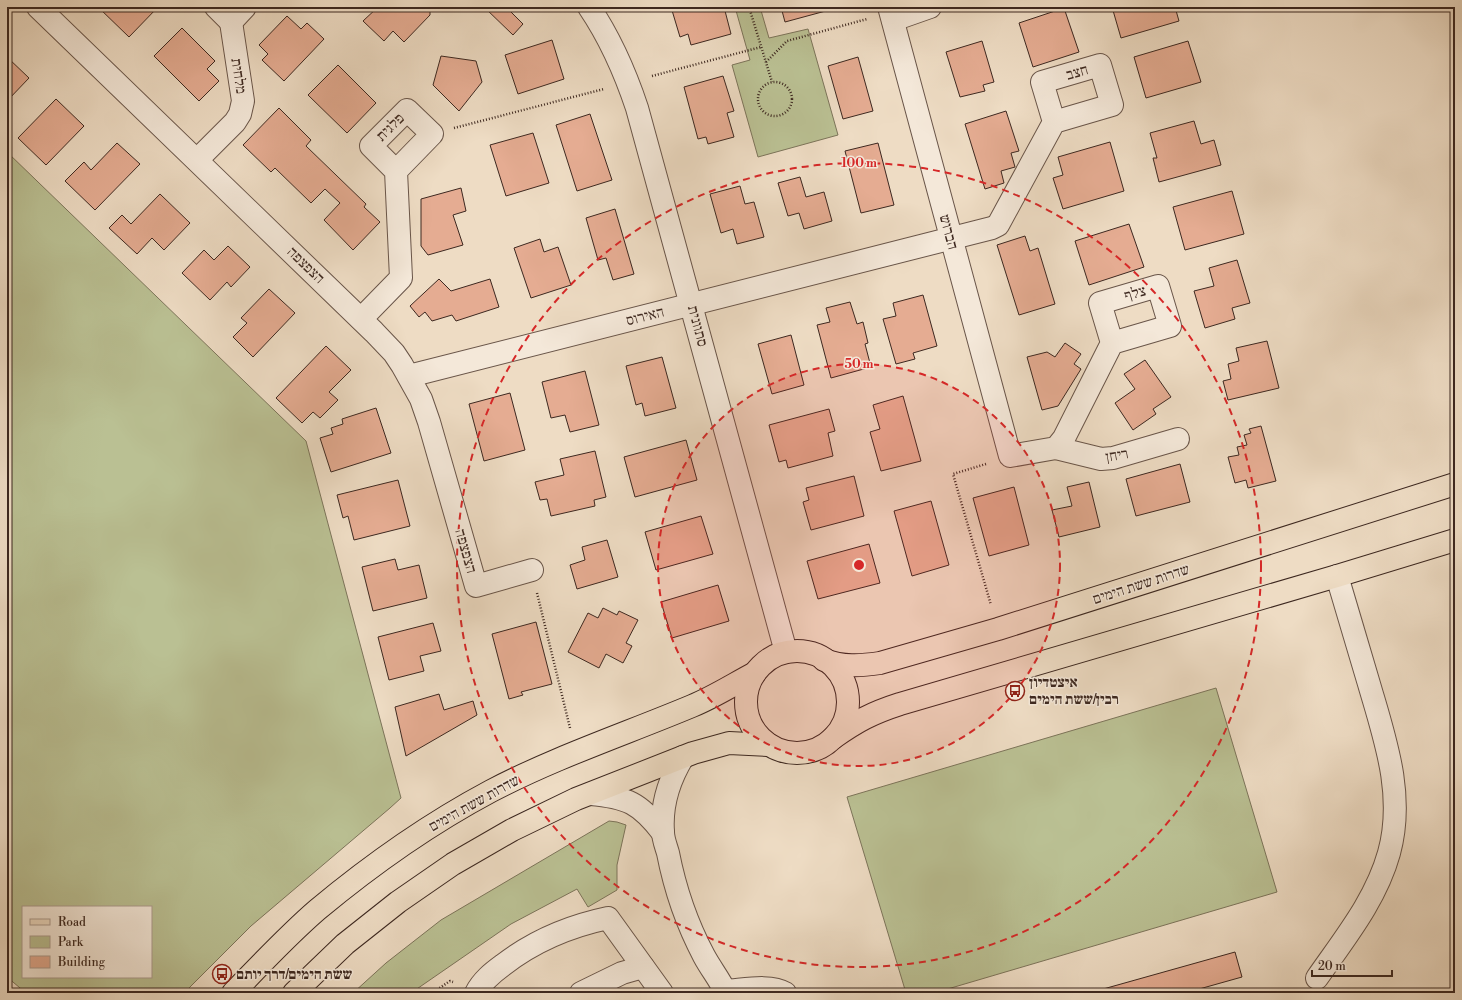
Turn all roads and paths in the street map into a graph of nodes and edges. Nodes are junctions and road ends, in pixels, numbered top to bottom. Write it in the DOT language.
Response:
graph roads {
  1 [pos="38,7"];
  2 [pos="589,7"];
  3 [pos="749,7"];
  4 [pos="930,7"];
  5 [pos="231,12"];
  6 [pos="891,13"];
  7 [pos="761,47"];
  8 [pos="766,62"];
  9 [pos="628,82"];
  10 [pos="772,82"];
  11 [pos="1054,122"];
  12 [pos="432,134"];
  13 [pos="196,160"];
  14 [pos="396,171"];
  15 [pos="951,239"];
  16 [pos="692,304"];
  17 [pos="361,319"];
  18 [pos="1112,343"];
  19 [pos="409,376"];
  20 [pos="1178,439"];
  21 [pos="1056,448"];
  22 [pos="1010,456"];
  23 [pos="1455,484"];
  24 [pos="1455,540"];
  25 [pos="532,570"];
  26 [pos="1337,576"];
  27 [pos="998,629"];
  28 [pos="786,652"];
  29 [pos="824,660"];
  30 [pos="755,673"];
  31 [pos="833,738"];
  32 [pos="769,745"];
  33 [pos="576,752"];
  34 [pos="683,757"];
  35 [pos="590,794"];
  36 [pos="663,833"];
  37 [pos="643,967"];
  38 [pos="1317,978"];
  39 [pos="725,992"];
  40 [pos="233,993"];
  41 [pos="294,993"];
  42 [pos="476,993"];
  43 [pos="581,993"];
  44 [pos="662,993"];
  45 [pos="785,993"];
  1 -- 13 [label="street, הצפצפה"];
  2 -- 9 [label="street, סתוונית"];
  3 -- 7 [label="path"];
  4 -- 6 [label="street"];
  5 -- 13 [label="street, מלחית"];
  6 -- 8 [label="path"];
  6 -- 15 [label="street, הברוש"];
  7 -- 8 [label="path"];
  7 -- 9 [label="path"];
  8 -- 10 [label="path"];
  9 -- 12 [label="path"];
  9 -- 16 [label="street, סתוונית"];
  10 -- 10 [label="path"];
  11 -- 15 [label="street"];
  12 -- 14 [label="street"];
  12 -- 14 [label="street, פלגית"];
  13 -- 17 [label="street, הצפצפה"];
  14 -- 17 [label="street"];
  15 -- 16 [label="street, האירוס"];
  15 -- 22 [label="street, הברוש"];
  16 -- 19 [label="street, האירוס"];
  16 -- 28 [label="street, סתוונית"];
  17 -- 19 [label="street, הצפצפה"];
  18 -- 21 [label="street"];
  19 -- 25 [label="street, הצפצפה"];
  20 -- 21 [label="street, ריחן"];
  21 -- 22 [label="street"];
  22 -- 27 [label="path"];
  23 -- 27 [label="main road, שדרות ששת הימים"];
  24 -- 26 [label="main road"];
  25 -- 33 [label="path"];
  26 -- 31 [label="main road"];
  26 -- 38 [label="street"];
  27 -- 29 [label="main road, שדרות ששת הימים"];
  28 -- 29 [label="main road"];
  28 -- 30 [label="main road"];
  29 -- 31 [label="main road"];
  30 -- 32 [label="main road"];
  30 -- 33 [label="main road, שדרות ששת הימים"];
  31 -- 32 [label="main road"];
  32 -- 34 [label="main road"];
  33 -- 40 [label="main road, שדרות ששת הימים"];
  34 -- 35 [label="main road"];
  34 -- 36 [label="street"];
  35 -- 36 [label="street"];
  35 -- 41 [label="main road"];
  36 -- 39 [label="street"];
  37 -- 42 [label="street"];
  37 -- 43 [label="street"];
  37 -- 44 [label="street"];
  39 -- 45 [label="street"];
}
